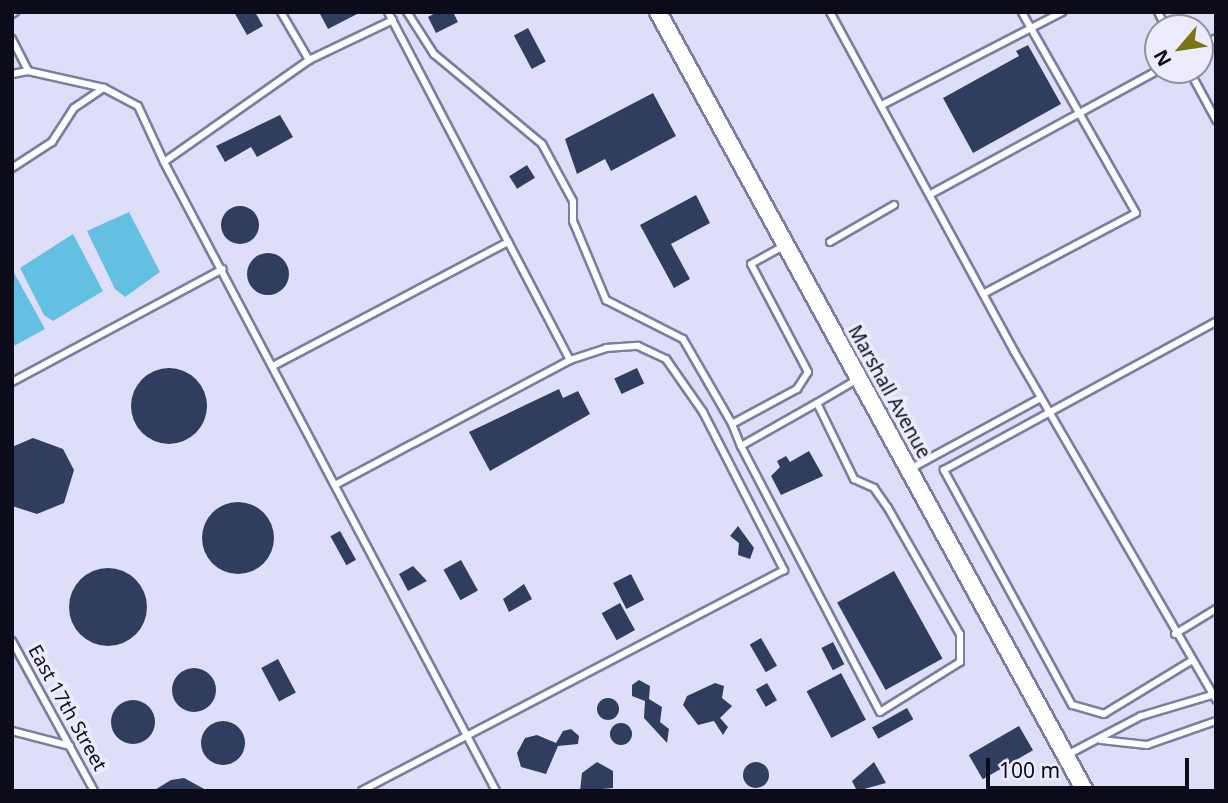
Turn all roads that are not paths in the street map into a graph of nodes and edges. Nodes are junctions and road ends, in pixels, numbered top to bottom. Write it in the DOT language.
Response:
graph roads {
  1 [pos="281,12"];
  2 [pos="388,12"];
  3 [pos="407,12"];
  4 [pos="658,12"];
  5 [pos="830,12"];
  6 [pos="1022,12"];
  7 [pos="1062,12"];
  8 [pos="393,20"];
  9 [pos="1031,29"];
  10 [pos="12,39"];
  11 [pos="309,60"];
  12 [pos="28,71"];
  13 [pos="12,74"];
  14 [pos="1144,78"];
  15 [pos="1197,84"];
  16 [pos="104,88"];
  17 [pos="882,105"];
  18 [pos="1082,111"];
  19 [pos="1216,120"];
  20 [pos="164,162"];
  21 [pos="12,168"];
  22 [pos="931,194"];
  23 [pos="894,205"];
  24 [pos="508,242"];
  25 [pos="830,242"];
  26 [pos="785,245"];
  27 [pos="223,269"];
  28 [pos="983,294"];
  29 [pos="1216,322"];
  30 [pos="570,360"];
  31 [pos="273,366"];
  32 [pos="858,379"];
  33 [pos="12,382"];
  34 [pos="1041,398"];
  35 [pos="817,402"];
  36 [pos="1049,413"];
  37 [pos="732,424"];
  38 [pos="741,446"];
  39 [pos="908,470"];
  40 [pos="335,485"];
  41 [pos="1216,609"];
  42 [pos="1175,634"];
  43 [pos="12,641"];
  44 [pos="1191,661"];
  45 [pos="1215,696"];
  46 [pos="1216,721"];
  47 [pos="12,730"];
  48 [pos="466,736"];
  49 [pos="1101,740"];
  50 [pos="70,746"];
  51 [pos="1065,755"];
  52 [pos="94,791"];
  53 [pos="362,791"];
  54 [pos="496,791"];
  55 [pos="1085,791"];
  1 -- 11 [label="lane"];
  2 -- 8 [label="lane"];
  3 -- 37 [label="lane"];
  4 -- 26 [label="street, Marshall Avenue"];
  5 -- 17 [label="lane"];
  6 -- 9 [label="lane"];
  7 -- 9 [label="lane"];
  8 -- 11 [label="lane"];
  8 -- 24 [label="lane"];
  9 -- 17 [label="lane"];
  9 -- 18 [label="lane"];
  10 -- 12 [label="lane"];
  11 -- 20 [label="lane"];
  12 -- 13 [label="lane"];
  12 -- 16 [label="lane"];
  14 -- 18 [label="lane"];
  15 -- 19 [label="lane"];
  16 -- 20 [label="lane"];
  16 -- 21 [label="lane"];
  17 -- 22 [label="lane"];
  18 -- 22 [label="lane"];
  18 -- 28 [label="lane"];
  20 -- 27 [label="lane"];
  22 -- 28 [label="lane"];
  23 -- 25 [label="lane"];
  24 -- 30 [label="lane"];
  24 -- 31 [label="lane"];
  26 -- 32 [label="street, Marshall Avenue"];
  26 -- 37 [label="lane"];
  27 -- 31 [label="lane"];
  27 -- 33 [label="lane"];
  28 -- 34 [label="lane"];
  29 -- 36 [label="lane"];
  30 -- 40 [label="lane"];
  30 -- 48 [label="lane"];
  31 -- 40 [label="lane"];
  32 -- 35 [label="lane"];
  32 -- 39 [label="street, Marshall Avenue"];
  34 -- 36 [label="lane"];
  34 -- 39 [label="lane"];
  35 -- 38 [label="lane"];
  35 -- 38 [label="lane"];
  36 -- 42 [label="lane"];
  36 -- 44 [label="lane"];
  37 -- 38 [label="lane"];
  39 -- 51 [label="street, Marshall Avenue"];
  40 -- 48 [label="lane"];
  41 -- 42 [label="lane"];
  42 -- 44 [label="lane"];
  43 -- 50 [label="lane, East 17th Street"];
  44 -- 45 [label="lane"];
  45 -- 49 [label="lane"];
  46 -- 49 [label="lane"];
  47 -- 50 [label="lane"];
  48 -- 53 [label="lane"];
  48 -- 54 [label="lane"];
  49 -- 51 [label="lane"];
  50 -- 52 [label="lane, East 17th Street"];
  51 -- 55 [label="street, Marshall Avenue"];
}
